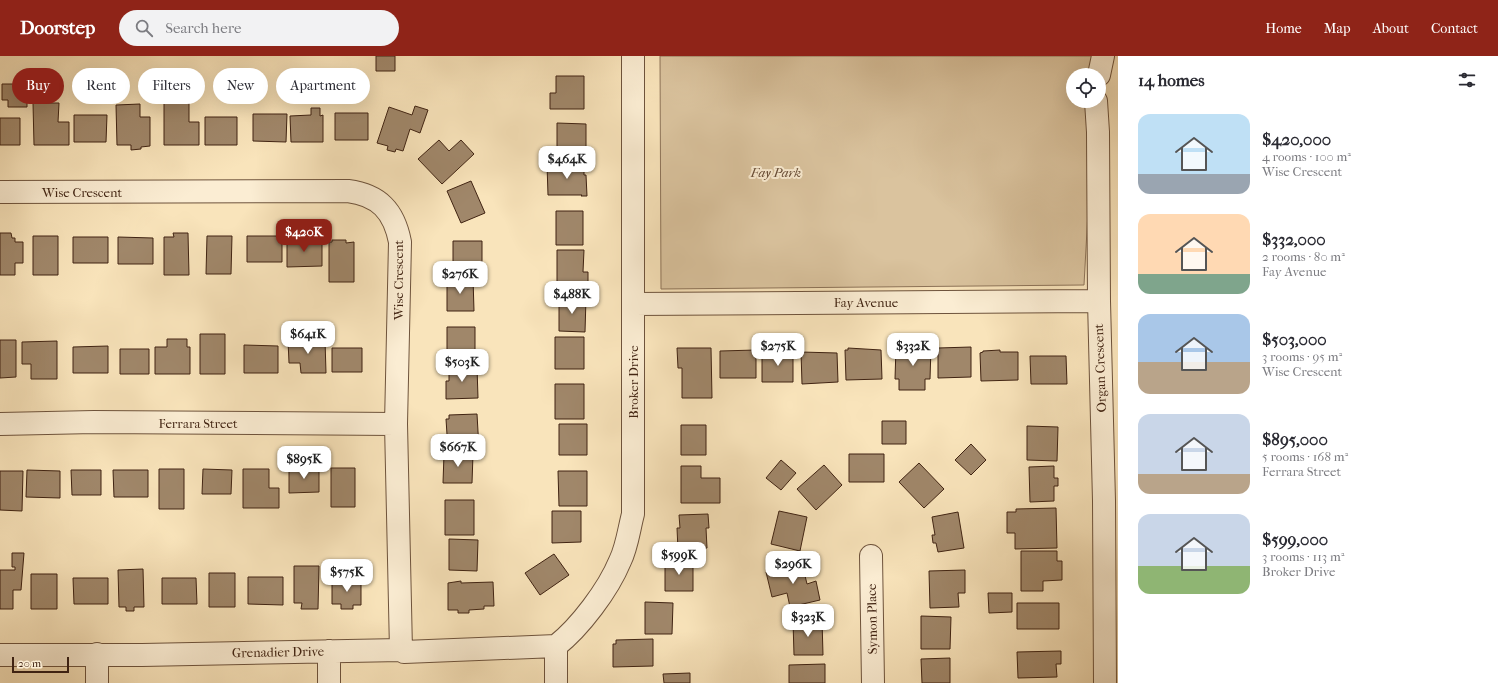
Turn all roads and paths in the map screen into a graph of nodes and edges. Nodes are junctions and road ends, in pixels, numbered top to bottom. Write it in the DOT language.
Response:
graph roads {
  1 [pos="633,56"];
  2 [pos="1103,56"];
  3 [pos="1100,68"];
  4 [pos="1096,108"];
  5 [pos="0,192"];
  6 [pos="1099,301"];
  7 [pos="633,304"];
  8 [pos="0,424"];
  9 [pos="396,424"];
  10 [pos="871,556"];
  11 [pos="556,646"];
  12 [pos="400,650"];
  13 [pos="329,651"];
  14 [pos="97,654"];
  15 [pos="0,655"];
  16 [pos="97,683"];
  17 [pos="329,683"];
  18 [pos="556,683"];
  19 [pos="873,683"];
  20 [pos="1105,683"];
  1 -- 7 [label="street, Broker Drive"];
  2 -- 3 [label="street"];
  4 -- 6 [label="street, Organ Crescent"];
  5 -- 9 [label="street, Wise Crescent"];
  6 -- 7 [label="street, Fay Avenue"];
  6 -- 20 [label="street, Organ Crescent"];
  7 -- 11 [label="street, Broker Drive"];
  8 -- 9 [label="street, Ferrara Street"];
  9 -- 12 [label="street, Wise Crescent"];
  10 -- 19 [label="street, Symon Place"];
  11 -- 12 [label="street, Grenadier Drive"];
  11 -- 18 [label="street"];
  12 -- 13 [label="street, Grenadier Drive"];
  13 -- 14 [label="street, Grenadier Drive"];
  13 -- 17 [label="street"];
  14 -- 15 [label="street, Grenadier Drive"];
  14 -- 16 [label="street"];
}
